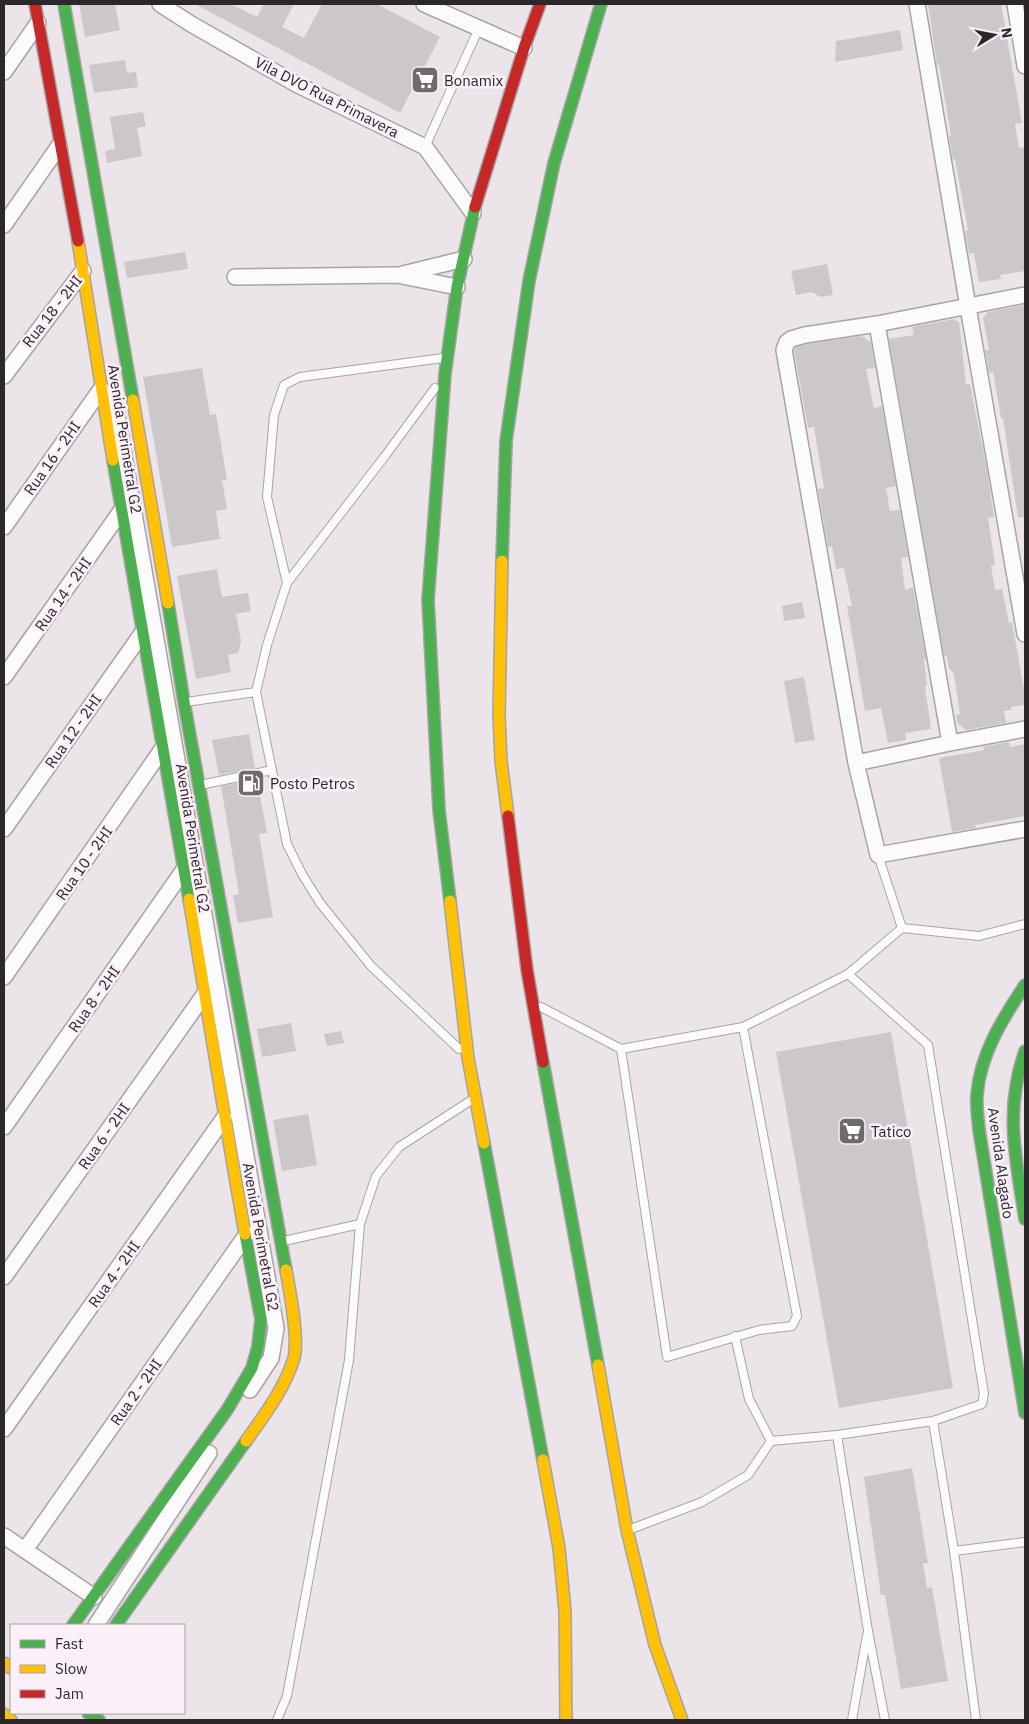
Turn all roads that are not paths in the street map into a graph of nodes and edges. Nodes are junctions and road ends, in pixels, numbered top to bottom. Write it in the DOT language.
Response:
graph roads {
  1 [pos="35,4"];
  2 [pos="45,4"];
  3 [pos="64,4"];
  4 [pos="160,4"];
  5 [pos="424,4"];
  6 [pos="540,4"];
  7 [pos="602,4"];
  8 [pos="917,4"];
  9 [pos="1015,4"];
  10 [pos="38,23"];
  11 [pos="479,28"];
  12 [pos="524,48"];
  13 [pos="1025,66"];
  14 [pos="4,72"];
  15 [pos="78,85"];
  16 [pos="59,89"];
  17 [pos="88,137"];
  18 [pos="67,138"];
  19 [pos="425,147"];
  20 [pos="473,213"];
  21 [pos="4,225"];
  22 [pos="464,259"];
  23 [pos="83,271"];
  24 [pos="397,275"];
  25 [pos="235,276"];
  26 [pos="457,287"];
  27 [pos="1025,295"];
  28 [pos="968,307"];
  29 [pos="877,324"];
  30 [pos="447,357"];
  31 [pos="445,374"];
  32 [pos="4,376"];
  33 [pos="101,389"];
  34 [pos="121,511"];
  35 [pos="4,527"];
  36 [pos="160,555"];
  37 [pos="137,559"];
  38 [pos="287,583"];
  39 [pos="167,598"];
  40 [pos="143,601"];
  41 [pos="142,632"];
  42 [pos="1025,634"];
  43 [pos="4,677"];
  44 [pos="256,692"];
  45 [pos="184,702"];
  46 [pos="1025,729"];
  47 [pos="950,742"];
  48 [pos="163,748"];
  49 [pos="856,763"];
  50 [pos="272,770"];
  51 [pos="199,785"];
  52 [pos="4,829"];
  53 [pos="1025,829"];
  54 [pos="878,855"];
  55 [pos="183,871"];
  56 [pos="1025,924"];
  57 [pos="902,928"];
  58 [pos="848,974"];
  59 [pos="4,977"];
  60 [pos="1025,985"];
  61 [pos="204,995"];
  62 [pos="532,1002"];
  63 [pos="242,1022"];
  64 [pos="217,1027"];
  65 [pos="743,1027"];
  66 [pos="621,1049"];
  67 [pos="1025,1050"];
  68 [pos="468,1058"];
  69 [pos="250,1065"];
  70 [pos="224,1069"];
  71 [pos="1021,1077"];
  72 [pos="476,1098"];
  73 [pos="224,1118"];
  74 [pos="4,1128"];
  75 [pos="1025,1219"];
  76 [pos="360,1224"];
  77 [pos="247,1234"];
  78 [pos="281,1242"];
  79 [pos="4,1278"];
  80 [pos="735,1336"];
  81 [pos="1025,1413"];
  82 [pos="933,1421"];
  83 [pos="4,1429"];
  84 [pos="837,1435"];
  85 [pos="771,1441"];
  86 [pos="627,1530"];
  87 [pos="4,1536"];
  88 [pos="1025,1542"];
  89 [pos="26,1550"];
  90 [pos="954,1551"];
  91 [pos="94,1597"];
  92 [pos="74,1624"];
  93 [pos="97,1624"];
  94 [pos="117,1624"];
  95 [pos="868,1631"];
  96 [pos="276,1720"];
  97 [pos="566,1720"];
  98 [pos="682,1720"];
  99 [pos="852,1720"];
  100 [pos="885,1720"];
  101 [pos="976,1720"];
  1 -- 10 [label="main road"];
  2 -- 16 [label="street"];
  3 -- 15 [label="main road, Avenida Perimetral G2"];
  4 -- 19 [label="street, Vila DVO Rua Primavera"];
  5 -- 11 [label="street"];
  6 -- 12 [label="main road"];
  7 -- 62 [label="main road"];
  8 -- 28 [label="street"];
  9 -- 13 [label="street"];
  10 -- 14 [label="street"];
  10 -- 16 [label="main road"];
  11 -- 12 [label="street"];
  11 -- 19 [label="lane"];
  12 -- 20 [label="main road"];
  15 -- 16 [label="main road"];
  15 -- 17 [label="main road, Avenida Perimetral G2"];
  16 -- 18 [label="street"];
  17 -- 18 [label="main road"];
  17 -- 36 [label="main road, Avenida Perimetral G2"];
  18 -- 21 [label="street"];
  18 -- 23 [label="main road, Avenida Perimetral G2"];
  18 -- 37 [label="street"];
  19 -- 20 [label="street, Vila DVO Rua Primavera"];
  20 -- 22 [label="main road"];
  22 -- 24 [label="street"];
  22 -- 26 [label="main road"];
  23 -- 32 [label="street, Rua 18 - 2HI"];
  23 -- 33 [label="main road, Avenida Perimetral G2"];
  24 -- 25 [label="street"];
  24 -- 26 [label="street"];
  26 -- 30 [label="main road"];
  27 -- 28 [label="street"];
  28 -- 29 [label="street"];
  28 -- 42 [label="street"];
  29 -- 47 [label="street"];
  29 -- 49 [label="street"];
  30 -- 31 [label="main road"];
  30 -- 38 [label="lane"];
  31 -- 38 [label="lane"];
  31 -- 68 [label="main road"];
  33 -- 34 [label="main road, Avenida Perimetral G2"];
  33 -- 35 [label="street, Rua 16 - 2HI"];
  34 -- 37 [label="main road, Avenida Perimetral G2"];
  34 -- 43 [label="street, Rua 14 - 2HI"];
  36 -- 37 [label="main road"];
  36 -- 39 [label="main road, Avenida Perimetral G2"];
  37 -- 40 [label="street"];
  38 -- 44 [label="lane"];
  39 -- 40 [label="main road"];
  39 -- 45 [label="main road, Avenida Perimetral G2"];
  40 -- 41 [label="main road, Avenida Perimetral G2"];
  40 -- 64 [label="street"];
  41 -- 48 [label="main road, Avenida Perimetral G2"];
  41 -- 52 [label="street, Rua 12 - 2HI"];
  44 -- 45 [label="lane"];
  44 -- 50 [label="lane"];
  45 -- 51 [label="main road, Avenida Perimetral G2"];
  46 -- 47 [label="street"];
  47 -- 49 [label="street"];
  48 -- 55 [label="main road, Avenida Perimetral G2"];
  48 -- 59 [label="street, Rua 10 - 2HI"];
  49 -- 54 [label="street"];
  50 -- 51 [label="lane"];
  50 -- 68 [label="lane"];
  51 -- 63 [label="main road, Avenida Perimetral G2"];
  53 -- 54 [label="street"];
  54 -- 57 [label="lane"];
  55 -- 61 [label="main road, Avenida Perimetral G2"];
  55 -- 74 [label="street, Rua 8 - 2HI"];
  56 -- 57 [label="lane"];
  57 -- 58 [label="lane"];
  58 -- 65 [label="lane"];
  58 -- 82 [label="lane"];
  60 -- 81 [label="main road, Avenida Alagado"];
  61 -- 64 [label="main road, Avenida Perimetral G2"];
  61 -- 79 [label="street, Rua 6 - 2HI"];
  62 -- 66 [label="lane"];
  62 -- 86 [label="main road"];
  63 -- 64 [label="main road"];
  63 -- 69 [label="main road, Avenida Perimetral G2"];
  64 -- 70 [label="street"];
  65 -- 66 [label="lane"];
  65 -- 80 [label="lane"];
  66 -- 80 [label="lane"];
  67 -- 71 [label="main road, Avenida Alagado"];
  68 -- 72 [label="main road"];
  69 -- 70 [label="main road"];
  69 -- 78 [label="main road, Avenida Perimetral G2"];
  70 -- 73 [label="main road, Avenida Perimetral G2"];
  70 -- 93 [label="street"];
  71 -- 75 [label="main road, Avenida Alagado"];
  72 -- 76 [label="lane"];
  72 -- 97 [label="main road"];
  73 -- 77 [label="main road, Avenida Perimetral G2"];
  73 -- 83 [label="street, Rua 4 - 2HI"];
  76 -- 78 [label="lane"];
  76 -- 96 [label="lane"];
  77 -- 89 [label="street, Rua 2 - 2HI"];
  77 -- 91 [label="main road, Avenida Perimetral G2"];
  78 -- 94 [label="main road, Avenida Perimetral G2"];
  80 -- 85 [label="lane"];
  82 -- 84 [label="lane"];
  82 -- 90 [label="lane"];
  84 -- 85 [label="lane"];
  84 -- 95 [label="lane"];
  85 -- 86 [label="lane"];
  86 -- 98 [label="main road"];
  87 -- 89 [label="street"];
  88 -- 90 [label="lane"];
  89 -- 91 [label="street"];
  90 -- 101 [label="lane"];
  91 -- 92 [label="main road, Avenida Perimetral G2"];
  95 -- 99 [label="lane"];
  95 -- 100 [label="lane"];
}
